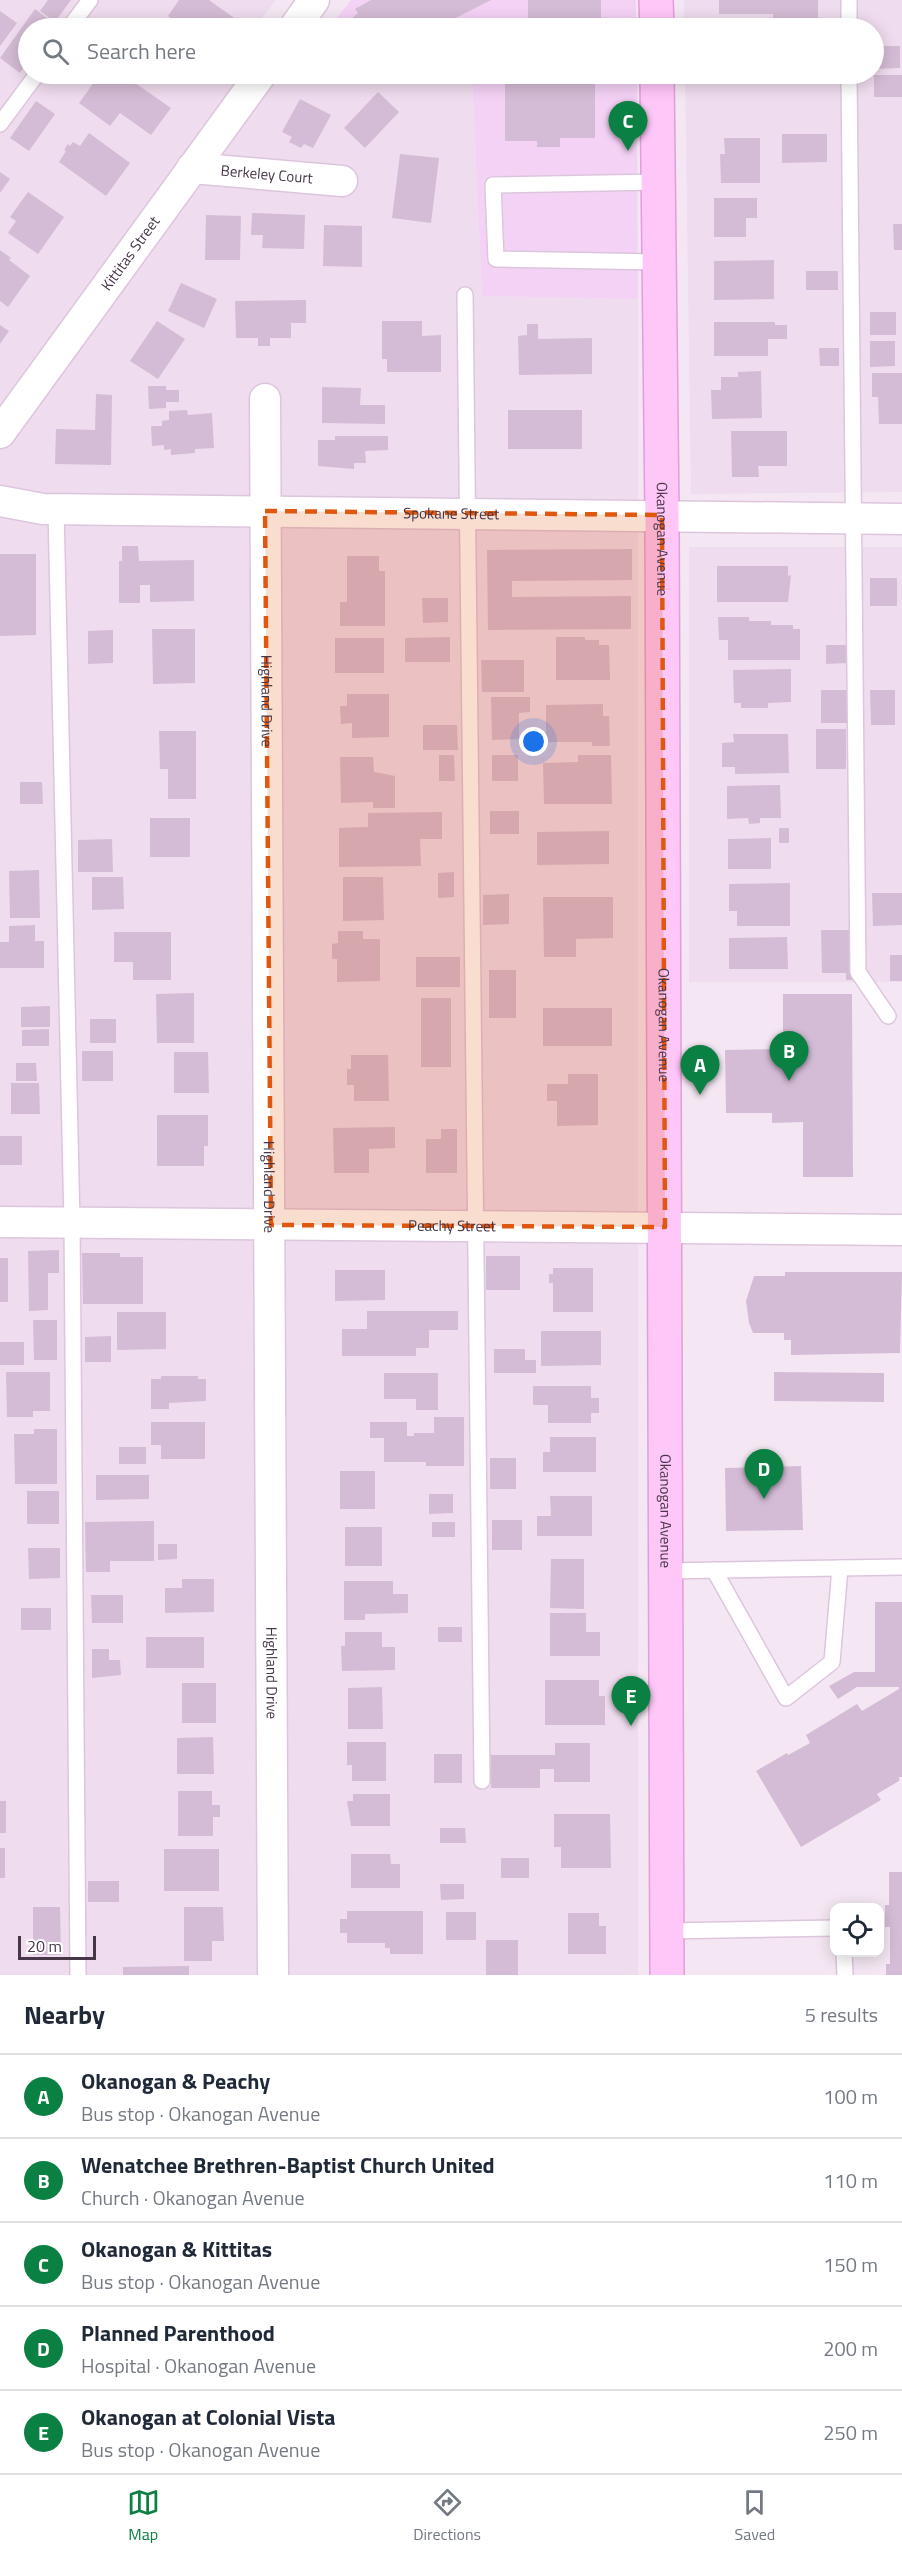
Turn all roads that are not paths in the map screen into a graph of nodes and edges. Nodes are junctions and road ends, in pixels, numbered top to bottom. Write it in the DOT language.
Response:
graph roads {
  1 [pos="90,0"];
  2 [pos="314,0"];
  3 [pos="656,0"];
  4 [pos="849,0"];
  5 [pos="76,18"];
  6 [pos="301,18"];
  7 [pos="657,18"];
  8 [pos="849,18"];
  9 [pos="29,84"];
  10 [pos="254,84"];
  11 [pos="657,84"];
  12 [pos="849,84"];
  13 [pos="0,124"];
  14 [pos="192,168"];
  15 [pos="342,181"];
  16 [pos="658,182"];
  17 [pos="659,262"];
  18 [pos="465,295"];
  19 [pos="265,399"];
  20 [pos="0,433"];
  21 [pos="0,501"];
  22 [pos="56,509"];
  23 [pos="265,512"];
  24 [pos="468,513"];
  25 [pos="662,515"];
  26 [pos="853,518"];
  27 [pos="902,519"];
  28 [pos="888,1016"];
  29 [pos="0,1222"];
  30 [pos="72,1223"];
  31 [pos="271,1225"];
  32 [pos="476,1226"];
  33 [pos="665,1227"];
  34 [pos="902,1230"];
  35 [pos="902,1566"];
  36 [pos="840,1568"];
  37 [pos="714,1570"];
  38 [pos="666,1571"];
  39 [pos="482,1781"];
  40 [pos="830,1928"];
  41 [pos="667,1931"];
  42 [pos="844,1957"];
  43 [pos="78,1975"];
  44 [pos="273,1975"];
  45 [pos="667,1975"];
  46 [pos="845,1975"];
  1 -- 5 [label="lane"];
  2 -- 6 [label="street"];
  3 -- 7 [label="street"];
  4 -- 8 [label="lane"];
  9 -- 13 [label="lane"];
  10 -- 14 [label="street, Kittitas Street"];
  11 -- 16 [label="street, Okanogan Avenue"];
  12 -- 26 [label="lane"];
  14 -- 15 [label="street, Berkeley Court"];
  14 -- 20 [label="street, Kittitas Street"];
  16 -- 17 [label="street, Okanogan Avenue"];
  16 -- 17 [label="lane"];
  17 -- 25 [label="street, Okanogan Avenue"];
  18 -- 24 [label="lane"];
  19 -- 23 [label="street, Highland Drive"];
  21 -- 22 [label="street, Spokane Street"];
  22 -- 23 [label="street, Spokane Street"];
  22 -- 30 [label="lane"];
  23 -- 24 [label="street, Spokane Street"];
  23 -- 31 [label="street, Highland Drive"];
  24 -- 25 [label="street, Spokane Street"];
  24 -- 32 [label="lane"];
  25 -- 26 [label="street, Spokane Street"];
  25 -- 33 [label="street, Okanogan Avenue"];
  26 -- 27 [label="street, Spokane Street"];
  26 -- 28 [label="lane"];
  29 -- 30 [label="street, Peachy Street"];
  30 -- 31 [label="street, Peachy Street"];
  30 -- 43 [label="lane"];
  31 -- 32 [label="street, Peachy Street"];
  31 -- 44 [label="street, Highland Drive"];
  32 -- 33 [label="street, Peachy Street"];
  32 -- 39 [label="lane"];
  33 -- 34 [label="street, Peachy Street"];
  33 -- 38 [label="street, Okanogan Avenue"];
  35 -- 36 [label="lane"];
  36 -- 37 [label="lane"];
  36 -- 37 [label="lane"];
  37 -- 38 [label="lane"];
  38 -- 41 [label="street, Okanogan Avenue"];
  40 -- 41 [label="lane"];
  41 -- 45 [label="street, Okanogan Avenue"];
  42 -- 46 [label="lane"];
}
